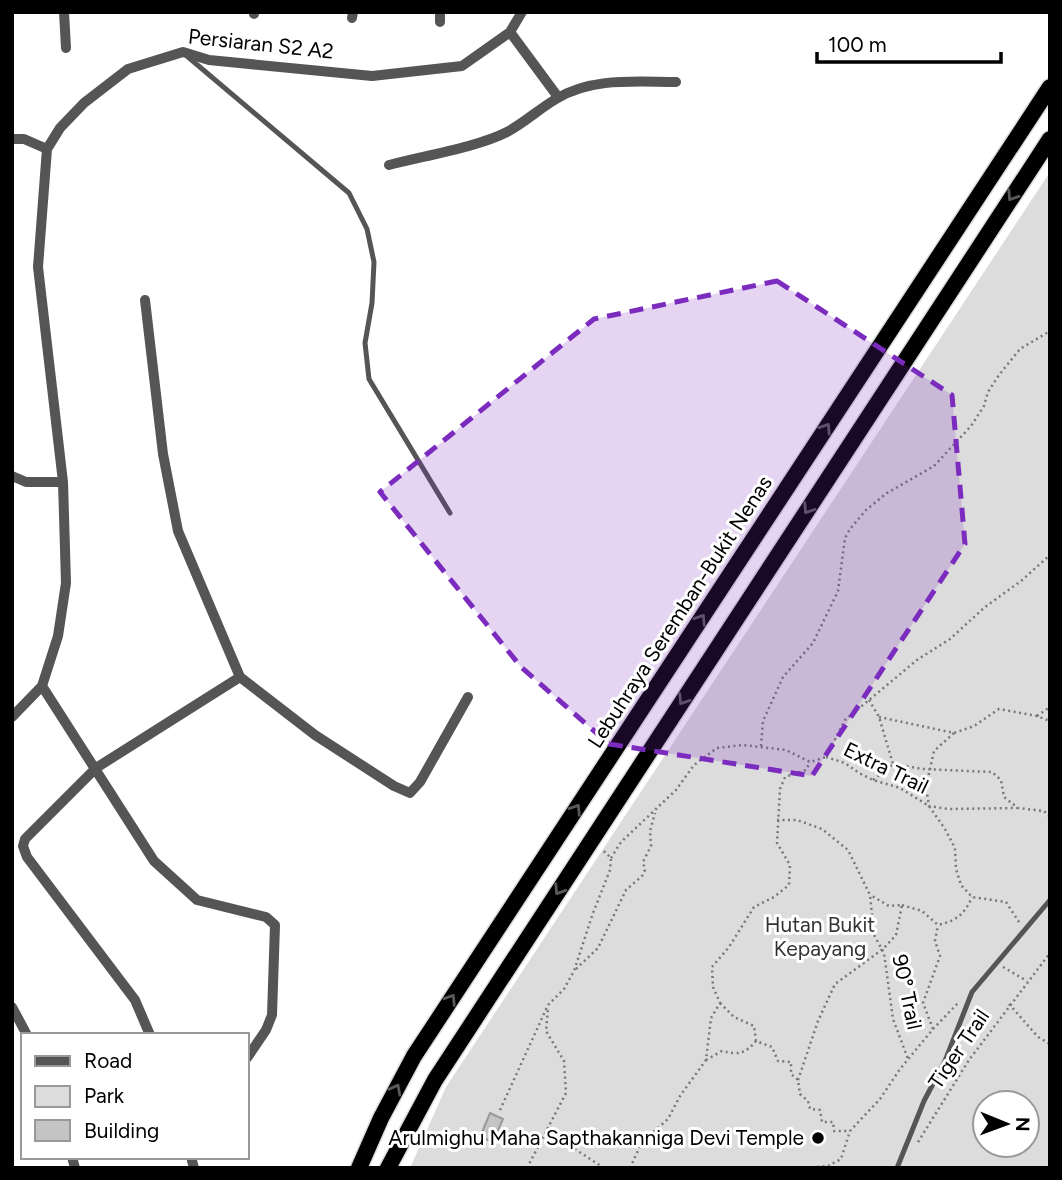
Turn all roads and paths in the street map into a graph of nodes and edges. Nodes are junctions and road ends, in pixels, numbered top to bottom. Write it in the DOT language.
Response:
graph roads {
  1 [pos="64,12"];
  2 [pos="522,12"];
  3 [pos="510,32"];
  4 [pos="66,48"];
  5 [pos="183,52"];
  6 [pos="676,82"];
  7 [pos="1050,87"];
  8 [pos="558,97"];
  9 [pos="12,139"];
  10 [pos="1050,139"];
  11 [pos="47,149"];
  12 [pos="389,165"];
  13 [pos="145,300"];
  14 [pos="1050,331"];
  15 [pos="12,476"];
  16 [pos="63,482"];
  17 [pos="450,513"];
  18 [pos="1050,555"];
  19 [pos="240,677"];
  20 [pos="41,686"];
  21 [pos="468,697"];
  22 [pos="869,700"];
  23 [pos="1050,707"];
  24 [pos="1037,716"];
  25 [pos="12,717"];
  26 [pos="879,717"];
  27 [pos="1050,721"];
  28 [pos="954,733"];
  29 [pos="761,747"];
  30 [pos="826,757"];
  31 [pos="810,762"];
  32 [pos="893,764"];
  33 [pos="96,768"];
  34 [pos="930,769"];
  35 [pos="873,780"];
  36 [pos="929,806"];
  37 [pos="1018,808"];
  38 [pos="656,809"];
  39 [pos="1050,817"];
  40 [pos="777,820"];
  41 [pos="595,852"];
  42 [pos="611,858"];
  43 [pos="870,895"];
  44 [pos="972,897"];
  45 [pos="1050,900"];
  46 [pos="902,905"];
  47 [pos="938,925"];
  48 [pos="1025,931"];
  49 [pos="883,949"];
  50 [pos="1050,953"];
  51 [pos="996,962"];
  52 [pos="574,971"];
  53 [pos="1027,981"];
  54 [pos="972,992"];
  55 [pos="720,1003"];
  56 [pos="1009,1004"];
  57 [pos="548,1005"];
  58 [pos="12,1007"];
  59 [pos="933,1030"];
  60 [pos="26,1033"];
  61 [pos="149,1033"];
  62 [pos="757,1041"];
  63 [pos="1050,1044"];
  64 [pos="248,1057"];
  65 [pos="908,1059"];
  66 [pos="706,1060"];
  67 [pos="798,1080"];
  68 [pos="500,1110"];
  69 [pos="547,1131"];
  70 [pos="850,1131"];
  71 [pos="913,1149"];
  72 [pos="359,1168"];
  73 [pos="388,1168"];
  74 [pos="527,1168"];
  75 [pos="604,1168"];
  76 [pos="630,1168"];
  77 [pos="806,1168"];
  78 [pos="897,1168"];
  1 -- 4 [label="street"];
  2 -- 3 [label="street, Persiaran S2 A2"];
  3 -- 5 [label="street, Persiaran S2 A2"];
  3 -- 8 [label="street"];
  5 -- 11 [label="street, Persiaran S2 A2"];
  5 -- 17 [label="lane"];
  6 -- 8 [label="street"];
  72 -- 7 [label="highway, Lebuhraya Seremban-Bukit Nenas, one-way"];
  8 -- 12 [label="street"];
  9 -- 11 [label="street"];
  10 -- 73 [label="highway, one-way"];
  11 -- 16 [label="street"];
  13 -- 19 [label="street"];
  14 -- 29 [label="path"];
  15 -- 16 [label="street"];
  16 -- 20 [label="street"];
  18 -- 22 [label="path"];
  19 -- 21 [label="street"];
  19 -- 33 [label="street"];
  20 -- 25 [label="street"];
  20 -- 33 [label="street"];
  22 -- 26 [label="path"];
  22 -- 30 [label="path"];
  23 -- 24 [label="path"];
  24 -- 27 [label="path"];
  24 -- 28 [label="path"];
  26 -- 28 [label="path"];
  26 -- 32 [label="path"];
  28 -- 34 [label="path"];
  29 -- 31 [label="path"];
  29 -- 38 [label="path"];
  30 -- 31 [label="path"];
  30 -- 35 [label="path, Extra Trail"];
  31 -- 40 [label="path"];
  32 -- 34 [label="path"];
  32 -- 35 [label="path"];
  33 -- 61 [label="street"];
  33 -- 64 [label="street"];
  34 -- 36 [label="path"];
  34 -- 37 [label="path"];
  35 -- 36 [label="path, Extra Trail"];
  36 -- 37 [label="path"];
  36 -- 44 [label="path, Extra Trail"];
  37 -- 39 [label="path"];
  38 -- 42 [label="path"];
  38 -- 52 [label="path"];
  40 -- 43 [label="path, 90° Trail"];
  40 -- 55 [label="path"];
  41 -- 42 [label="path"];
  42 -- 52 [label="path"];
  43 -- 46 [label="path"];
  43 -- 49 [label="path, 90° Trail"];
  44 -- 47 [label="path"];
  44 -- 48 [label="path"];
  45 -- 48 [label="lane"];
  46 -- 47 [label="path"];
  46 -- 49 [label="path"];
  47 -- 59 [label="path"];
  48 -- 51 [label="lane"];
  49 -- 65 [label="path, 90° Trail"];
  49 -- 67 [label="path"];
  50 -- 53 [label="path, Tiger Trail"];
  51 -- 53 [label="path"];
  51 -- 54 [label="lane"];
  52 -- 57 [label="path"];
  53 -- 56 [label="path, Tiger Trail"];
  54 -- 59 [label="path"];
  54 -- 78 [label="lane"];
  55 -- 62 [label="path"];
  55 -- 66 [label="path"];
  56 -- 63 [label="path"];
  56 -- 71 [label="path, Tiger Trail"];
  57 -- 68 [label="path"];
  57 -- 69 [label="path"];
  58 -- 60 [label="street"];
  59 -- 65 [label="path"];
  62 -- 66 [label="path"];
  62 -- 67 [label="path"];
  65 -- 70 [label="path"];
  66 -- 76 [label="path"];
  67 -- 70 [label="path"];
  69 -- 74 [label="path"];
  69 -- 75 [label="path"];
  70 -- 77 [label="path"];
}
